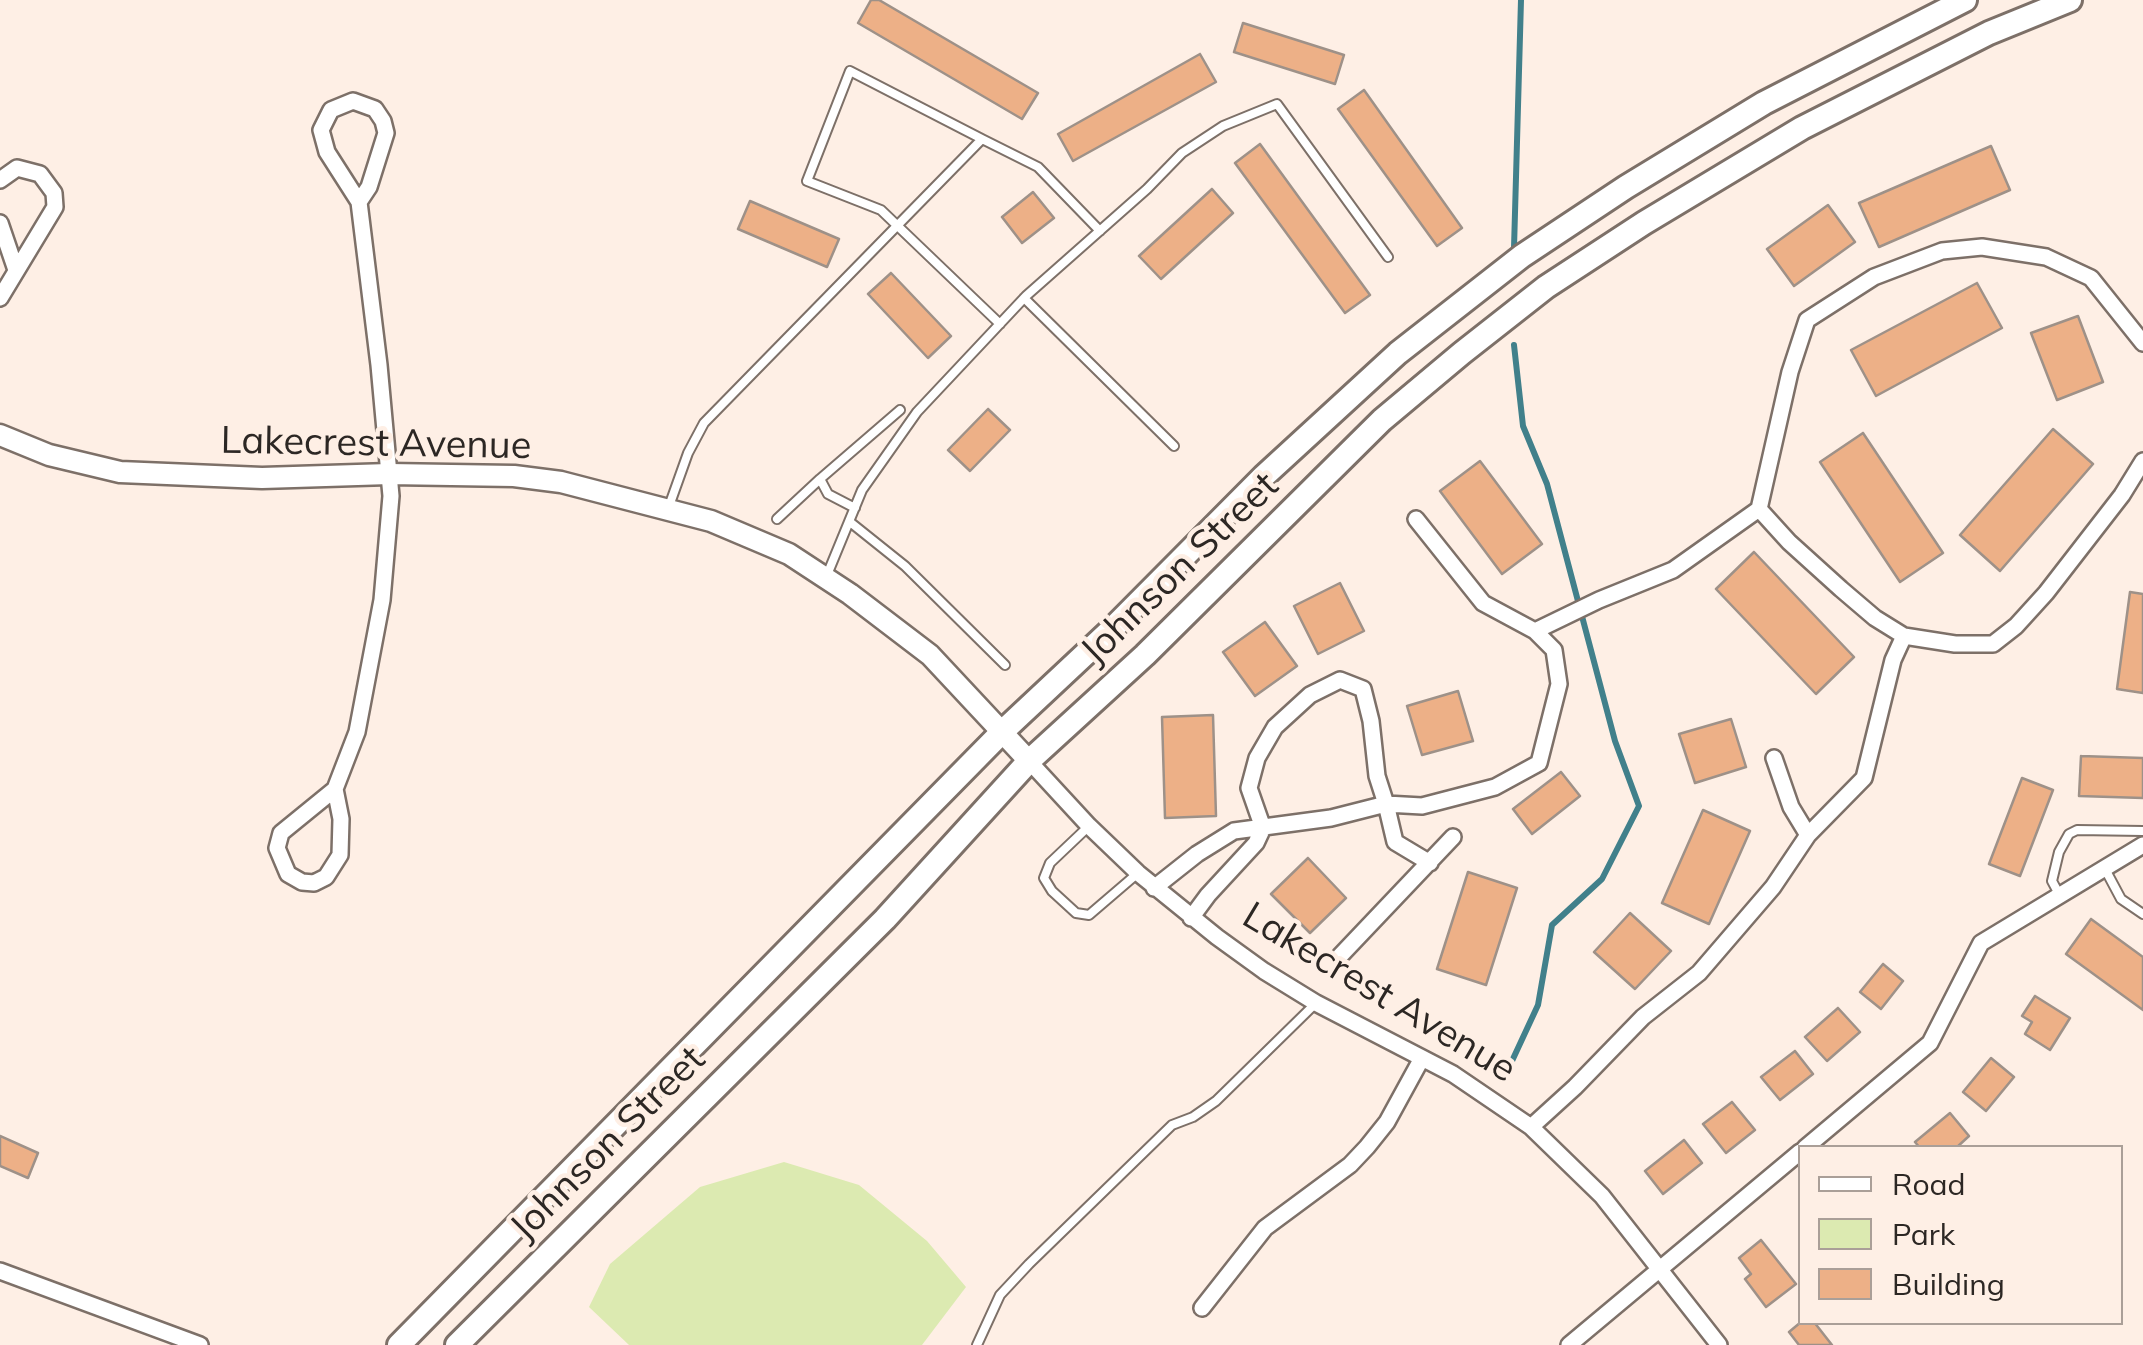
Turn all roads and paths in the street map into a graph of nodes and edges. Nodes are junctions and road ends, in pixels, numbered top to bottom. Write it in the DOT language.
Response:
graph roads {
  1 [pos="1965,0"];
  2 [pos="2070,0"];
  3 [pos="982,139"];
  4 [pos="0,180"];
  5 [pos="358,202"];
  6 [pos="0,223"];
  7 [pos="899,225"];
  8 [pos="1100,231"];
  9 [pos="1388,257"];
  10 [pos="16,270"];
  11 [pos="0,298"];
  12 [pos="1024,298"];
  13 [pos="1000,324"];
  14 [pos="2143,343"];
  15 [pos="900,410"];
  16 [pos="0,435"];
  17 [pos="1174,446"];
  18 [pos="2143,461"];
  19 [pos="389,474"];
  20 [pos="820,480"];
  21 [pos="855,508"];
  22 [pos="668,509"];
  23 [pos="1759,509"];
  24 [pos="777,519"];
  25 [pos="1416,520"];
  26 [pos="850,522"];
  27 [pos="825,579"];
  28 [pos="1535,632"];
  29 [pos="1904,636"];
  30 [pos="1005,665"];
  31 [pos="1002,732"];
  32 [pos="1774,758"];
  33 [pos="1029,761"];
  34 [pos="335,789"];
  35 [pos="1386,804"];
  36 [pos="1089,826"];
  37 [pos="1263,828"];
  38 [pos="2143,832"];
  39 [pos="1808,835"];
  40 [pos="1454,837"];
  41 [pos="2143,845"];
  42 [pos="1430,863"];
  43 [pos="2104,868"];
  44 [pos="1138,872"];
  45 [pos="1154,888"];
  46 [pos="2060,896"];
  47 [pos="2143,914"];
  48 [pos="1192,918"];
  49 [pos="1340,956"];
  50 [pos="1316,1003"];
  51 [pos="1422,1058"];
  52 [pos="1531,1127"];
  53 [pos="1809,1145"];
  54 [pos="1798,1154"];
  55 [pos="1660,1269"];
  56 [pos="0,1271"];
  57 [pos="1202,1308"];
  58 [pos="200,1345"];
  59 [pos="399,1345"];
  60 [pos="458,1345"];
  61 [pos="976,1345"];
  62 [pos="1569,1345"];
  63 [pos="1720,1345"];
  1 -- 31 [label="main road, Johnson Street"];
  2 -- 33 [label="main road, Johnson Street"];
  3 -- 7 [label="lane"];
  3 -- 7 [label="lane"];
  3 -- 8 [label="lane"];
  4 -- 10 [label="street"];
  5 -- 5 [label="street"];
  5 -- 19 [label="street"];
  6 -- 10 [label="street"];
  7 -- 13 [label="lane"];
  7 -- 22 [label="lane"];
  8 -- 9 [label="lane"];
  8 -- 12 [label="lane"];
  10 -- 11 [label="street"];
  12 -- 13 [label="lane"];
  12 -- 17 [label="lane"];
  13 -- 21 [label="lane"];
  14 -- 23 [label="street"];
  15 -- 20 [label="lane"];
  16 -- 19 [label="street, Lakecrest Avenue"];
  18 -- 29 [label="street"];
  19 -- 22 [label="street, Lakecrest Avenue"];
  19 -- 34 [label="street"];
  20 -- 21 [label="lane"];
  20 -- 24 [label="lane"];
  21 -- 26 [label="lane"];
  22 -- 27 [label="street, Lakecrest Avenue"];
  23 -- 28 [label="street"];
  23 -- 29 [label="street"];
  25 -- 28 [label="street"];
  26 -- 27 [label="lane"];
  26 -- 30 [label="lane"];
  27 -- 31 [label="street, Lakecrest Avenue"];
  28 -- 35 [label="street"];
  29 -- 39 [label="street, Lakecrest Avenue"];
  31 -- 33 [label="street, Lakecrest Avenue"];
  31 -- 59 [label="main road, Johnson Street"];
  32 -- 39 [label="street"];
  33 -- 36 [label="street, Lakecrest Avenue"];
  33 -- 60 [label="main road, Johnson Street"];
  34 -- 34 [label="street"];
  35 -- 37 [label="street"];
  35 -- 37 [label="street"];
  35 -- 42 [label="street"];
  36 -- 44 [label="street, Lakecrest Avenue"];
  36 -- 44 [label="lane"];
  37 -- 45 [label="street"];
  37 -- 48 [label="street, Lakecrest Avenue"];
  38 -- 46 [label="lane"];
  39 -- 52 [label="street, Lakecrest Avenue"];
  40 -- 42 [label="street, Lakecrest Avenue"];
  41 -- 43 [label="street"];
  42 -- 49 [label="street, Lakecrest Avenue"];
  43 -- 46 [label="street"];
  43 -- 47 [label="lane"];
  44 -- 45 [label="street, Lakecrest Avenue"];
  45 -- 48 [label="street, Lakecrest Avenue"];
  46 -- 53 [label="street"];
  48 -- 50 [label="street, Lakecrest Avenue"];
  50 -- 51 [label="street, Lakecrest Avenue"];
  50 -- 61 [label="lane"];
  51 -- 52 [label="street, Lakecrest Avenue"];
  51 -- 57 [label="street"];
  52 -- 55 [label="street, Lakecrest Avenue"];
  54 -- 55 [label="street"];
  55 -- 62 [label="street"];
  55 -- 63 [label="street, Lakecrest Avenue"];
  56 -- 58 [label="street"];
}
